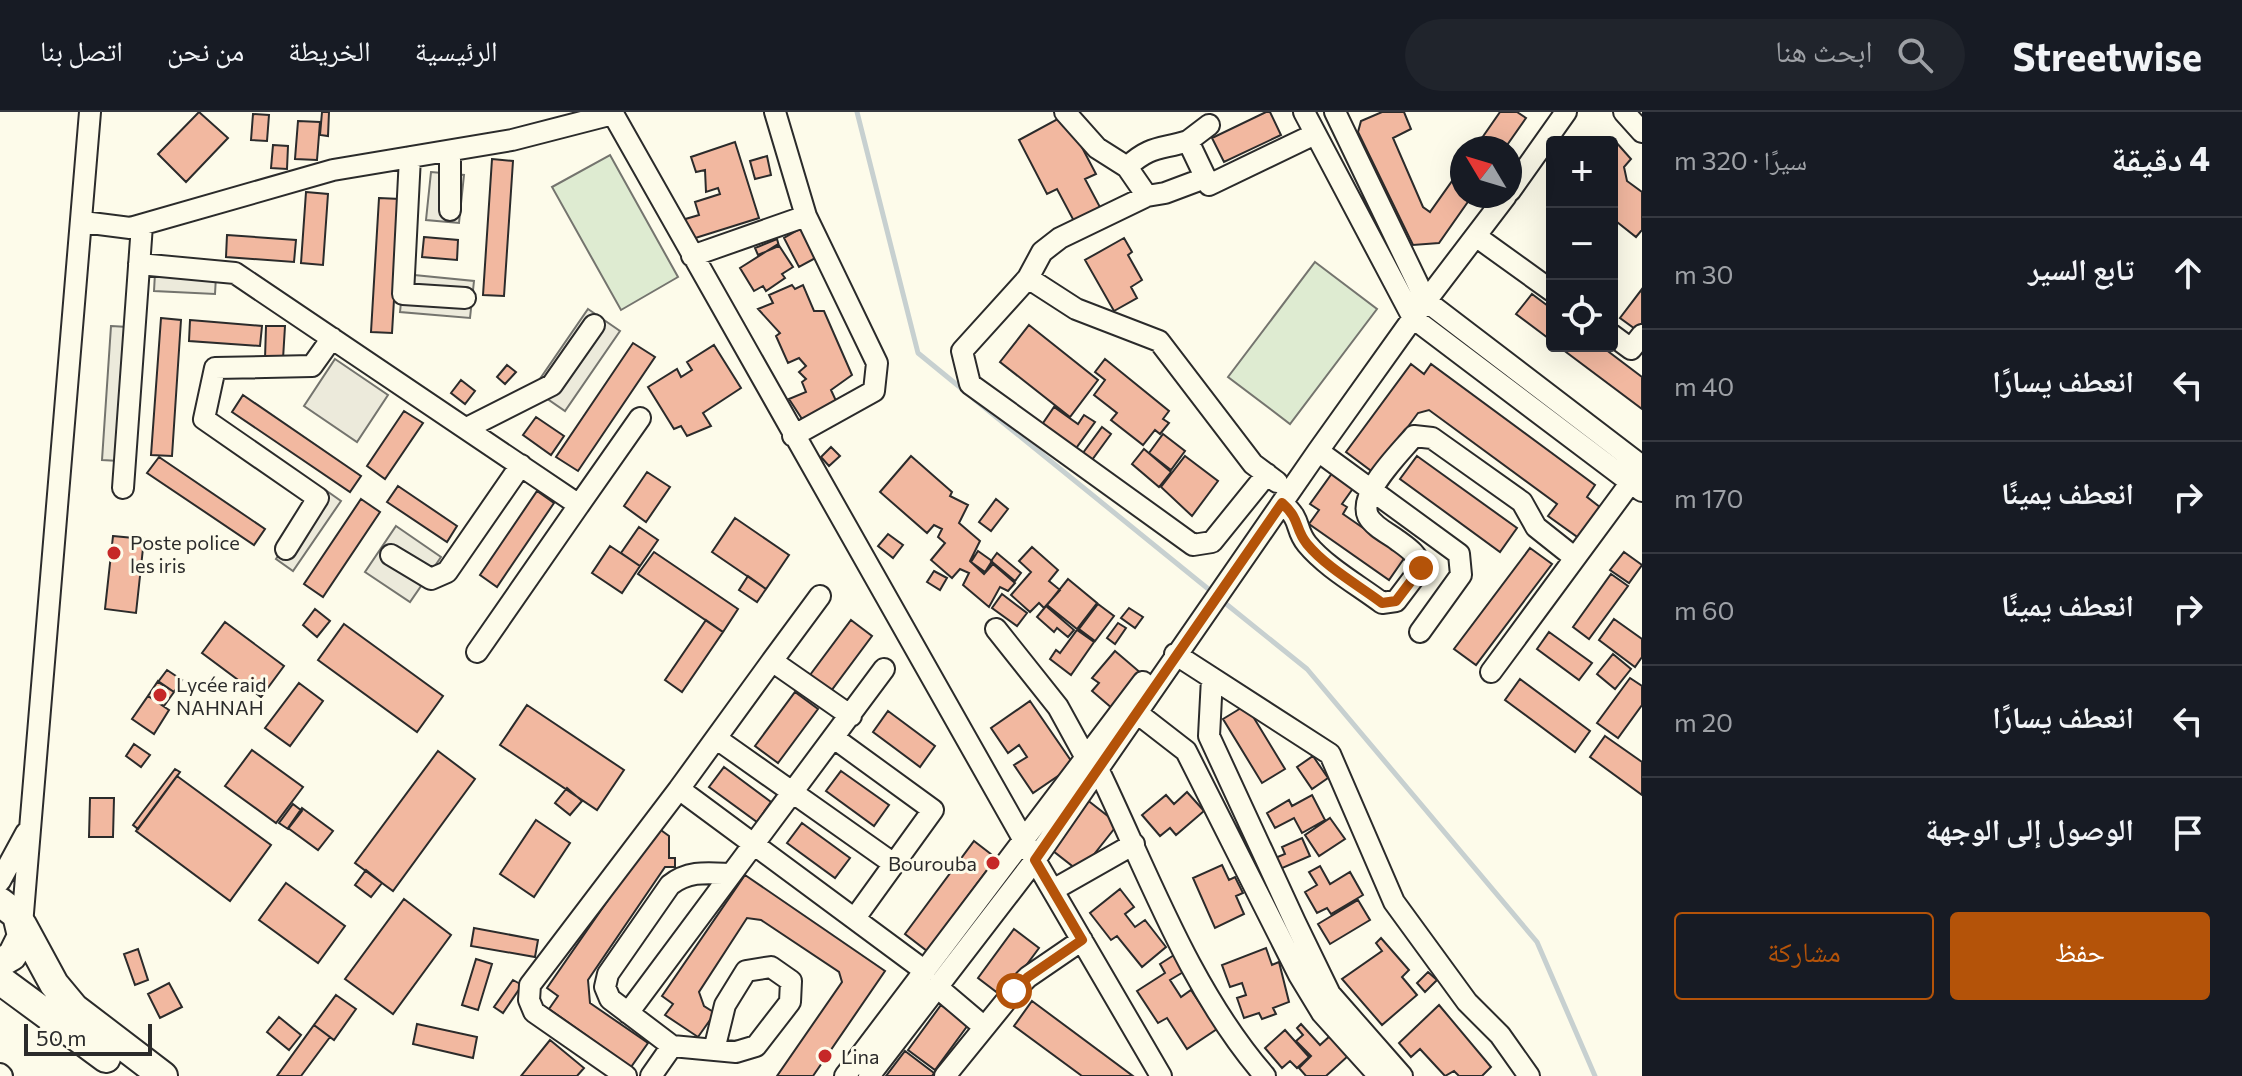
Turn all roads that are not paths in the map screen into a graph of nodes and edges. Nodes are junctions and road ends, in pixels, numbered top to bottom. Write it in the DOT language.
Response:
graph roads {
  1 [pos="90,112"];
  2 [pos="775,112"];
  3 [pos="1065,112"];
  4 [pos="1304,112"];
  5 [pos="1335,112"];
  6 [pos="1566,112"];
  7 [pos="1624,112"];
  8 [pos="613,113"];
  9 [pos="1209,125"];
  10 [pos="1642,132"];
  11 [pos="1315,134"];
  12 [pos="1188,141"];
  13 [pos="450,152"];
  14 [pos="410,157"];
  15 [pos="1127,167"];
  16 [pos="1522,174"];
  17 [pos="1205,178"];
  18 [pos="1147,196"];
  19 [pos="1498,208"];
  20 [pos="450,210"];
  21 [pos="806,216"];
  22 [pos="83,222"];
  23 [pos="142,225"];
  24 [pos="1477,237"];
  25 [pos="692,256"];
  26 [pos="139,264"];
  27 [pos="1028,278"];
  28 [pos="1546,287"];
  29 [pos="465,298"];
  30 [pos="1426,301"];
  31 [pos="1413,318"];
  32 [pos="594,325"];
  33 [pos="332,338"];
  34 [pos="1618,338"];
  35 [pos="1638,347"];
  36 [pos="640,418"];
  37 [pos="467,428"];
  38 [pos="793,436"];
  39 [pos="1318,451"];
  40 [pos="521,465"];
  41 [pos="1267,474"];
  42 [pos="1639,477"];
  43 [pos="123,488"];
  44 [pos="1370,490"];
  45 [pos="1286,497"];
  46 [pos="579,505"];
  47 [pos="286,549"];
  48 [pos="391,555"];
  49 [pos="1575,558"];
  50 [pos="820,596"];
  51 [pos="996,629"];
  52 [pos="1420,632"];
  53 [pos="1179,648"];
  54 [pos="477,652"];
  55 [pos="772,661"];
  56 [pos="884,669"];
  57 [pos="1491,672"];
  58 [pos="1212,678"];
  59 [pos="1137,713"];
  60 [pos="851,716"];
  61 [pos="834,738"];
  62 [pos="717,739"];
  63 [pos="1092,764"];
  64 [pos="679,789"];
  65 [pos="792,793"];
  66 [pos="32,818"];
  67 [pos="1025,838"];
  68 [pos="754,844"];
  69 [pos="1134,844"];
  70 [pos="1035,860"];
  71 [pos="894,864"];
  72 [pos="731,874"];
  73 [pos="0,881"];
  74 [pos="1053,890"];
  75 [pos="0,902"];
  76 [pos="855,918"];
  77 [pos="22,925"];
  78 [pos="1082,940"];
  79 [pos="0,963"];
  80 [pos="931,979"];
  81 [pos="0,980"];
  82 [pos="628,1013"];
  83 [pos="983,1026"];
  84 [pos="672,1046"];
  85 [pos="714,1050"];
  86 [pos="118,1072"];
  87 [pos="163,1076"];
  88 [pos="626,1076"];
  89 [pos="651,1076"];
  90 [pos="845,1076"];
  91 [pos="869,1076"];
  92 [pos="945,1076"];
  93 [pos="1161,1076"];
  94 [pos="1265,1076"];
  95 [pos="1379,1076"];
  96 [pos="1402,1076"];
  97 [pos="1529,1076"];
  1 -- 22 [label="street"];
  2 -- 21 [label="street"];
  3 -- 15 [label="street"];
  4 -- 11 [label="street"];
  5 -- 30 [label="street"];
  6 -- 16 [label="street"];
  7 -- 10 [label="street"];
  8 -- 13 [label="street"];
  8 -- 25 [label="street"];
  9 -- 12 [label="street"];
  11 -- 17 [label="street"];
  11 -- 31 [label="street"];
  12 -- 15 [label="street"];
  12 -- 17 [label="street"];
  13 -- 14 [label="street"];
  13 -- 20 [label="street"];
  14 -- 23 [label="street"];
  14 -- 29 [label="street"];
  15 -- 18 [label="street"];
  17 -- 18 [label="street"];
  18 -- 27 [label="street"];
  19 -- 24 [label="street"];
  21 -- 25 [label="street"];
  21 -- 38 [label="street"];
  22 -- 23 [label="street"];
  22 -- 66 [label="street"];
  23 -- 26 [label="street"];
  24 -- 28 [label="street"];
  24 -- 30 [label="street"];
  25 -- 38 [label="street"];
  26 -- 33 [label="street"];
  26 -- 43 [label="street"];
  27 -- 41 [label="street"];
  27 -- 41 [label="street"];
  30 -- 31 [label="street"];
  30 -- 42 [label="street"];
  31 -- 39 [label="street"];
  31 -- 42 [label="street"];
  32 -- 37 [label="street"];
  33 -- 37 [label="street"];
  33 -- 47 [label="street"];
  34 -- 35 [label="street"];
  36 -- 46 [label="street"];
  37 -- 40 [label="street"];
  38 -- 67 [label="street"];
  39 -- 44 [label="street"];
  39 -- 45 [label="street"];
  40 -- 46 [label="street"];
  40 -- 48 [label="street"];
  41 -- 45 [label="street"];
  42 -- 49 [label="street"];
  44 -- 45 [label="street"];
  44 -- 49 [label="street"];
  44 -- 52 [label="street"];
  45 -- 53 [label="street"];
  46 -- 54 [label="street"];
  49 -- 57 [label="street"];
  50 -- 55 [label="street"];
  51 -- 63 [label="street"];
  53 -- 58 [label="street"];
  53 -- 59 [label="street"];
  53 -- 63 [label="street"];
  55 -- 60 [label="street"];
  55 -- 62 [label="street"];
  56 -- 60 [label="street"];
  58 -- 96 [label="street"];
  58 -- 97 [label="street"];
  59 -- 63 [label="street"];
  59 -- 95 [label="street"];
  60 -- 61 [label="street"];
  61 -- 65 [label="street"];
  61 -- 71 [label="street"];
  62 -- 64 [label="street"];
  62 -- 65 [label="street"];
  63 -- 67 [label="street"];
  63 -- 69 [label="street"];
  63 -- 70 [label="street"];
  64 -- 68 [label="street"];
  64 -- 88 [label="street"];
  65 -- 68 [label="street"];
  65 -- 71 [label="street"];
  66 -- 73 [label="street"];
  66 -- 77 [label="street"];
  67 -- 70 [label="street"];
  67 -- 80 [label="street"];
  68 -- 72 [label="street"];
  68 -- 76 [label="street"];
  69 -- 74 [label="street"];
  69 -- 94 [label="street"];
  70 -- 74 [label="street"];
  70 -- 80 [label="street"];
  71 -- 76 [label="street"];
  72 -- 82 [label="street"];
  72 -- 82 [label="street"];
  74 -- 78 [label="street"];
  75 -- 77 [label="highway"];
  76 -- 80 [label="street"];
  77 -- 79 [label="highway"];
  77 -- 87 [label="highway"];
  78 -- 83 [label="street"];
  78 -- 93 [label="street"];
  80 -- 83 [label="street"];
  80 -- 90 [label="street"];
  80 -- 91 [label="street"];
  81 -- 86 [label="highway"];
  82 -- 84 [label="street"];
  83 -- 92 [label="street"];
  84 -- 85 [label="street"];
  84 -- 89 [label="street"];
  85 -- 85 [label="street"];
}
